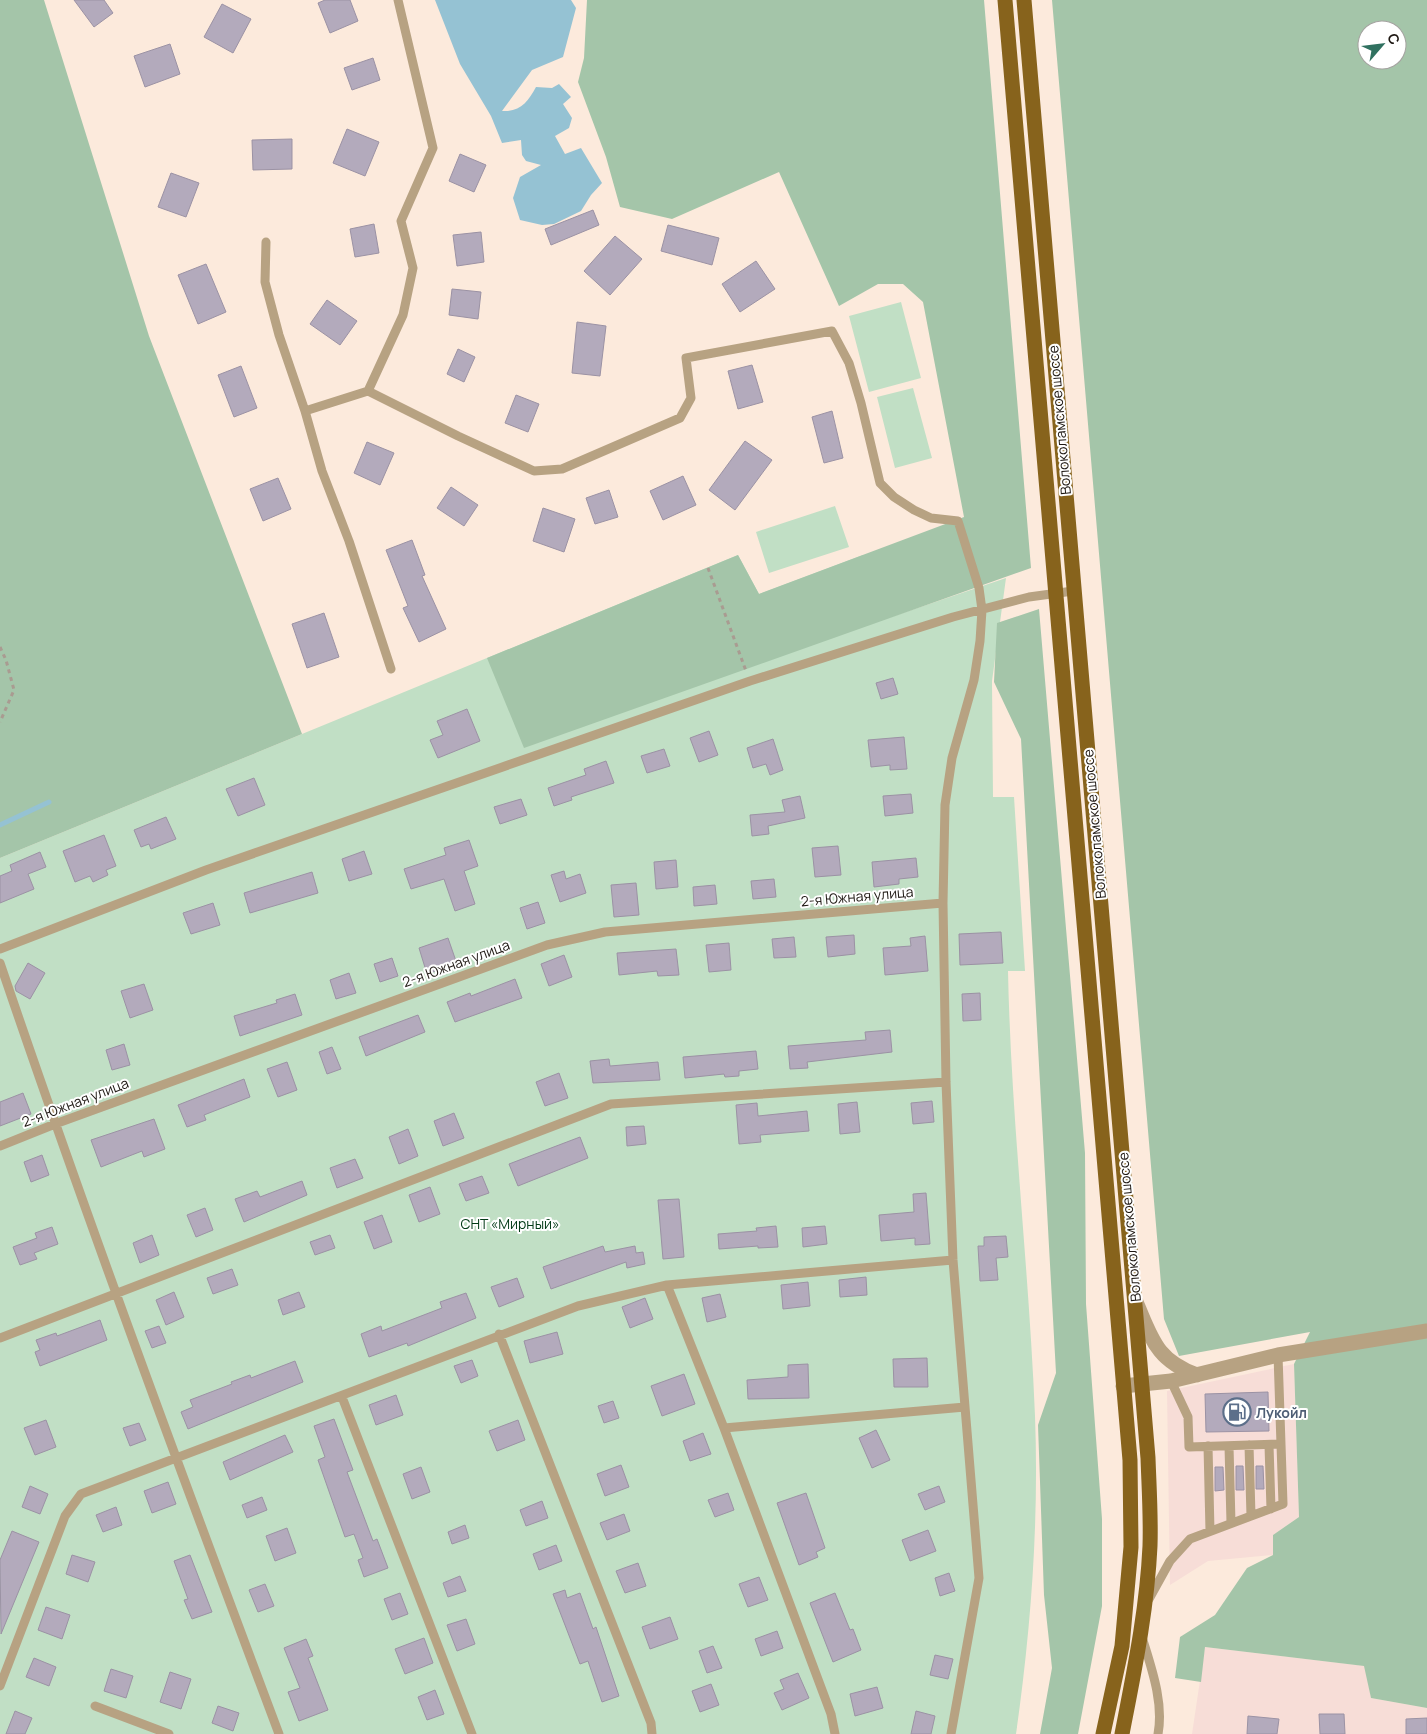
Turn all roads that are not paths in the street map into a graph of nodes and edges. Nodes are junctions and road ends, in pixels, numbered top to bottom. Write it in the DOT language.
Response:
graph roads {
  1 [pos="398,0"];
  2 [pos="1005,0"];
  3 [pos="1024,0"];
  4 [pos="266,242"];
  5 [pos="368,391"];
  6 [pos="305,411"];
  7 [pos="1074,591"];
  8 [pos="1055,592"];
  9 [pos="982,610"];
  10 [pos="391,669"];
  11 [pos="943,903"];
  12 [pos="0,949"];
  13 [pos="0,963"];
  14 [pos="946,1082"];
  15 [pos="55,1124"];
  16 [pos="0,1146"];
  17 [pos="953,1260"];
  18 [pos="667,1286"];
  19 [pos="116,1294"];
  20 [pos="1136,1302"];
  21 [pos="1427,1331"];
  22 [pos="500,1334"];
  23 [pos="0,1338"];
  24 [pos="1278,1355"];
  25 [pos="1197,1374"];
  26 [pos="1171,1381"];
  27 [pos="1143,1383"];
  28 [pos="1123,1386"];
  29 [pos="342,1397"];
  30 [pos="965,1406"];
  31 [pos="724,1428"];
  32 [pos="1281,1444"];
  33 [pos="1249,1445"];
  34 [pos="1269,1445"];
  35 [pos="1208,1446"];
  36 [pos="1229,1446"];
  37 [pos="175,1458"];
  38 [pos="1271,1509"];
  39 [pos="1251,1516"];
  40 [pos="1231,1523"];
  41 [pos="1210,1531"];
  42 [pos="1144,1608"];
  43 [pos="1140,1640"];
  44 [pos="0,1686"];
  45 [pos="95,1706"];
  46 [pos="169,1734"];
  47 [pos="279,1734"];
  48 [pos="472,1734"];
  49 [pos="652,1734"];
  50 [pos="835,1734"];
  51 [pos="951,1734"];
  52 [pos="1104,1734"];
  53 [pos="1122,1734"];
  54 [pos="1158,1734"];
  1 -- 5 [label="lane"];
  2 -- 8 [label="main road, Волоколамское шоссе"];
  3 -- 7 [label="main road, Волоколамское шоссе"];
  4 -- 6 [label="lane"];
  5 -- 6 [label="lane"];
  5 -- 9 [label="lane"];
  6 -- 10 [label="lane"];
  7 -- 8 [label="lane"];
  7 -- 20 [label="main road, Волоколамское шоссе"];
  8 -- 9 [label="lane"];
  8 -- 28 [label="main road, Волоколамское шоссе"];
  9 -- 11 [label="lane"];
  9 -- 12 [label="lane"];
  11 -- 14 [label="lane"];
  11 -- 15 [label="lane, 2-я Южная улица"];
  13 -- 15 [label="lane"];
  14 -- 17 [label="lane"];
  14 -- 19 [label="lane"];
  15 -- 16 [label="lane, 2-я Южная улица"];
  15 -- 19 [label="lane"];
  17 -- 18 [label="lane"];
  17 -- 30 [label="lane"];
  18 -- 22 [label="lane"];
  18 -- 31 [label="lane"];
  19 -- 23 [label="lane"];
  19 -- 37 [label="lane"];
  20 -- 25 [label="street"];
  20 -- 27 [label="main road, Волоколамское шоссе"];
  21 -- 24 [label="street"];
  22 -- 29 [label="lane"];
  22 -- 49 [label="lane"];
  24 -- 25 [label="street"];
  24 -- 32 [label="lane"];
  25 -- 26 [label="street"];
  26 -- 27 [label="street"];
  26 -- 35 [label="lane"];
  27 -- 28 [label="street"];
  27 -- 42 [label="main road, Волоколамское шоссе"];
  28 -- 52 [label="main road, Волоколамское шоссе"];
  29 -- 37 [label="lane"];
  29 -- 48 [label="lane"];
  30 -- 31 [label="lane"];
  30 -- 51 [label="lane"];
  31 -- 50 [label="lane"];
  32 -- 34 [label="lane"];
  32 -- 38 [label="lane"];
  33 -- 34 [label="lane"];
  33 -- 36 [label="lane"];
  33 -- 39 [label="lane"];
  34 -- 38 [label="lane"];
  35 -- 36 [label="lane"];
  35 -- 41 [label="lane"];
  36 -- 40 [label="lane"];
  37 -- 44 [label="lane"];
  37 -- 47 [label="lane"];
  38 -- 39 [label="lane"];
  39 -- 40 [label="lane"];
  40 -- 41 [label="lane"];
  41 -- 42 [label="lane"];
  42 -- 43 [label="main road, Волоколамское шоссе"];
  43 -- 53 [label="main road, Волоколамское шоссе"];
  43 -- 54 [label="lane"];
  45 -- 46 [label="lane"];
}
